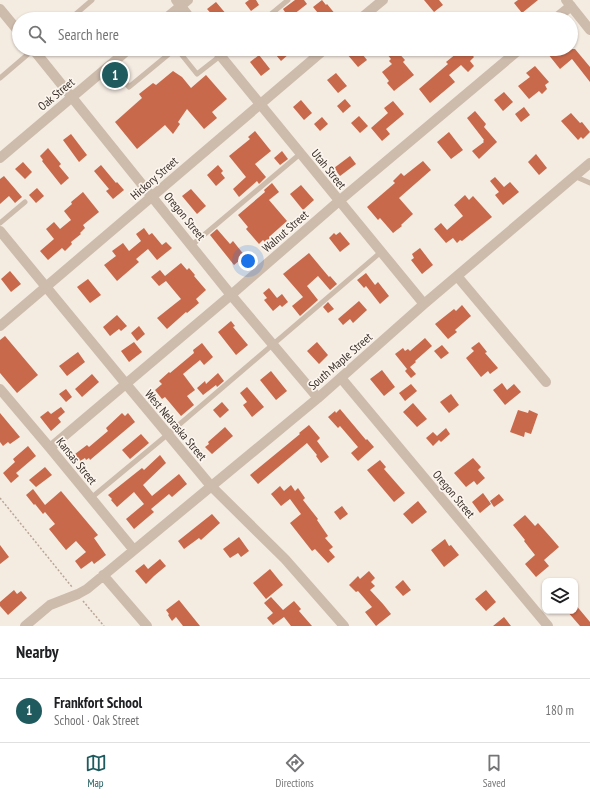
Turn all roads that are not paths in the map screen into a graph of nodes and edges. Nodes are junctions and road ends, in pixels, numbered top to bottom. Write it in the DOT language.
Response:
graph roads {
  1 [pos="92,0"];
  2 [pos="288,0"];
  3 [pos="382,0"];
  4 [pos="181,2"];
  5 [pos="568,3"];
  6 [pos="0,9"];
  7 [pos="78,12"];
  8 [pos="172,12"];
  9 [pos="187,12"];
  10 [pos="273,12"];
  11 [pos="368,12"];
  12 [pos="561,12"];
  13 [pos="575,12"];
  14 [pos="578,15"];
  15 [pos="12,24"];
  16 [pos="590,30"];
  17 [pos="25,56"];
  18 [pos="39,56"];
  19 [pos="121,56"];
  20 [pos="167,56"];
  21 [pos="182,56"];
  22 [pos="214,56"];
  23 [pos="221,56"];
  24 [pos="317,56"];
  25 [pos="512,56"];
  26 [pos="110,65"];
  27 [pos="0,78"];
  28 [pos="72,97"];
  29 [pos="259,104"];
  30 [pos="300,154"];
  31 [pos="0,158"];
  32 [pos="590,163"];
  33 [pos="574,176"];
  34 [pos="590,183"];
  35 [pos="152,196"];
  36 [pos="339,201"];
  37 [pos="25,202"];
  38 [pos="0,223"];
  39 [pos="0,231"];
  40 [pos="192,245"];
  41 [pos="381,252"];
  42 [pos="457,276"];
  43 [pos="46,287"];
  44 [pos="232,295"];
  45 [pos="424,304"];
  46 [pos="0,326"];
  47 [pos="274,344"];
  48 [pos="341,378"];
  49 [pos="546,382"];
  50 [pos="126,384"];
  51 [pos="0,389"];
  52 [pos="318,398"];
  53 [pos="168,435"];
  54 [pos="50,448"];
  55 [pos="211,486"];
  56 [pos="91,498"];
  57 [pos="133,550"];
  58 [pos="103,574"];
  59 [pos="25,626"];
  60 [pos="147,626"];
  61 [pos="344,626"];
  62 [pos="548,626"];
  1 -- 7 [label="lane"];
  2 -- 10 [label="lane"];
  3 -- 11 [label="street"];
  4 -- 8 [label="street"];
  4 -- 9 [label="street"];
  5 -- 12 [label="street"];
  5 -- 13 [label="street"];
  6 -- 15 [label="street"];
  14 -- 16 [label="street"];
  17 -- 27 [label="lane"];
  18 -- 28 [label="street, Oregon Street"];
  19 -- 26 [label="street, Oak Street"];
  20 -- 26 [label="lane"];
  21 -- 22 [label="lane"];
  23 -- 29 [label="street, Utah Street"];
  24 -- 29 [label="street, Hickory Street"];
  25 -- 36 [label="street, Walnut Street"];
  26 -- 28 [label="street, Oak Street"];
  28 -- 31 [label="street, Oak Street"];
  28 -- 35 [label="street, Oregon Street"];
  29 -- 30 [label="street, Utah Street"];
  29 -- 35 [label="street, Hickory Street"];
  30 -- 36 [label="street, Utah Street"];
  30 -- 40 [label="lane"];
  32 -- 33 [label="street, South Maple Street"];
  33 -- 34 [label="lane"];
  33 -- 42 [label="street, South Maple Street"];
  35 -- 40 [label="street, Oregon Street"];
  35 -- 43 [label="street, Hickory Street"];
  36 -- 41 [label="street, Utah Street"];
  36 -- 44 [label="street, Walnut Street"];
  37 -- 38 [label="lane"];
  39 -- 43 [label="street, West Nebraska Street"];
  40 -- 44 [label="street, Oregon Street"];
  41 -- 45 [label="street, Utah Street"];
  41 -- 47 [label="lane"];
  42 -- 45 [label="street, South Maple Street"];
  42 -- 49 [label="street"];
  43 -- 46 [label="street, Hickory Street"];
  43 -- 50 [label="street, West Nebraska Street"];
  44 -- 47 [label="street, Oregon Street"];
  44 -- 50 [label="street, Walnut Street"];
  45 -- 48 [label="street, South Maple Street"];
  47 -- 52 [label="street, Oregon Street"];
  47 -- 53 [label="lane"];
  48 -- 52 [label="street, South Maple Street"];
  48 -- 62 [label="street, Oregon Street"];
  50 -- 53 [label="street, West Nebraska Street"];
  50 -- 54 [label="street, Walnut Street"];
  51 -- 54 [label="street, Kansas Street"];
  52 -- 55 [label="street, South Maple Street"];
  53 -- 55 [label="street, West Nebraska Street"];
  53 -- 56 [label="lane"];
  54 -- 56 [label="street, Kansas Street"];
  55 -- 57 [label="street, South Maple Street"];
  55 -- 61 [label="street, West Nebraska Street"];
  56 -- 57 [label="street, Kansas Street"];
  57 -- 58 [label="street, South Maple Street"];
  58 -- 59 [label="street, South Maple Street"];
  58 -- 60 [label="street"];
}
